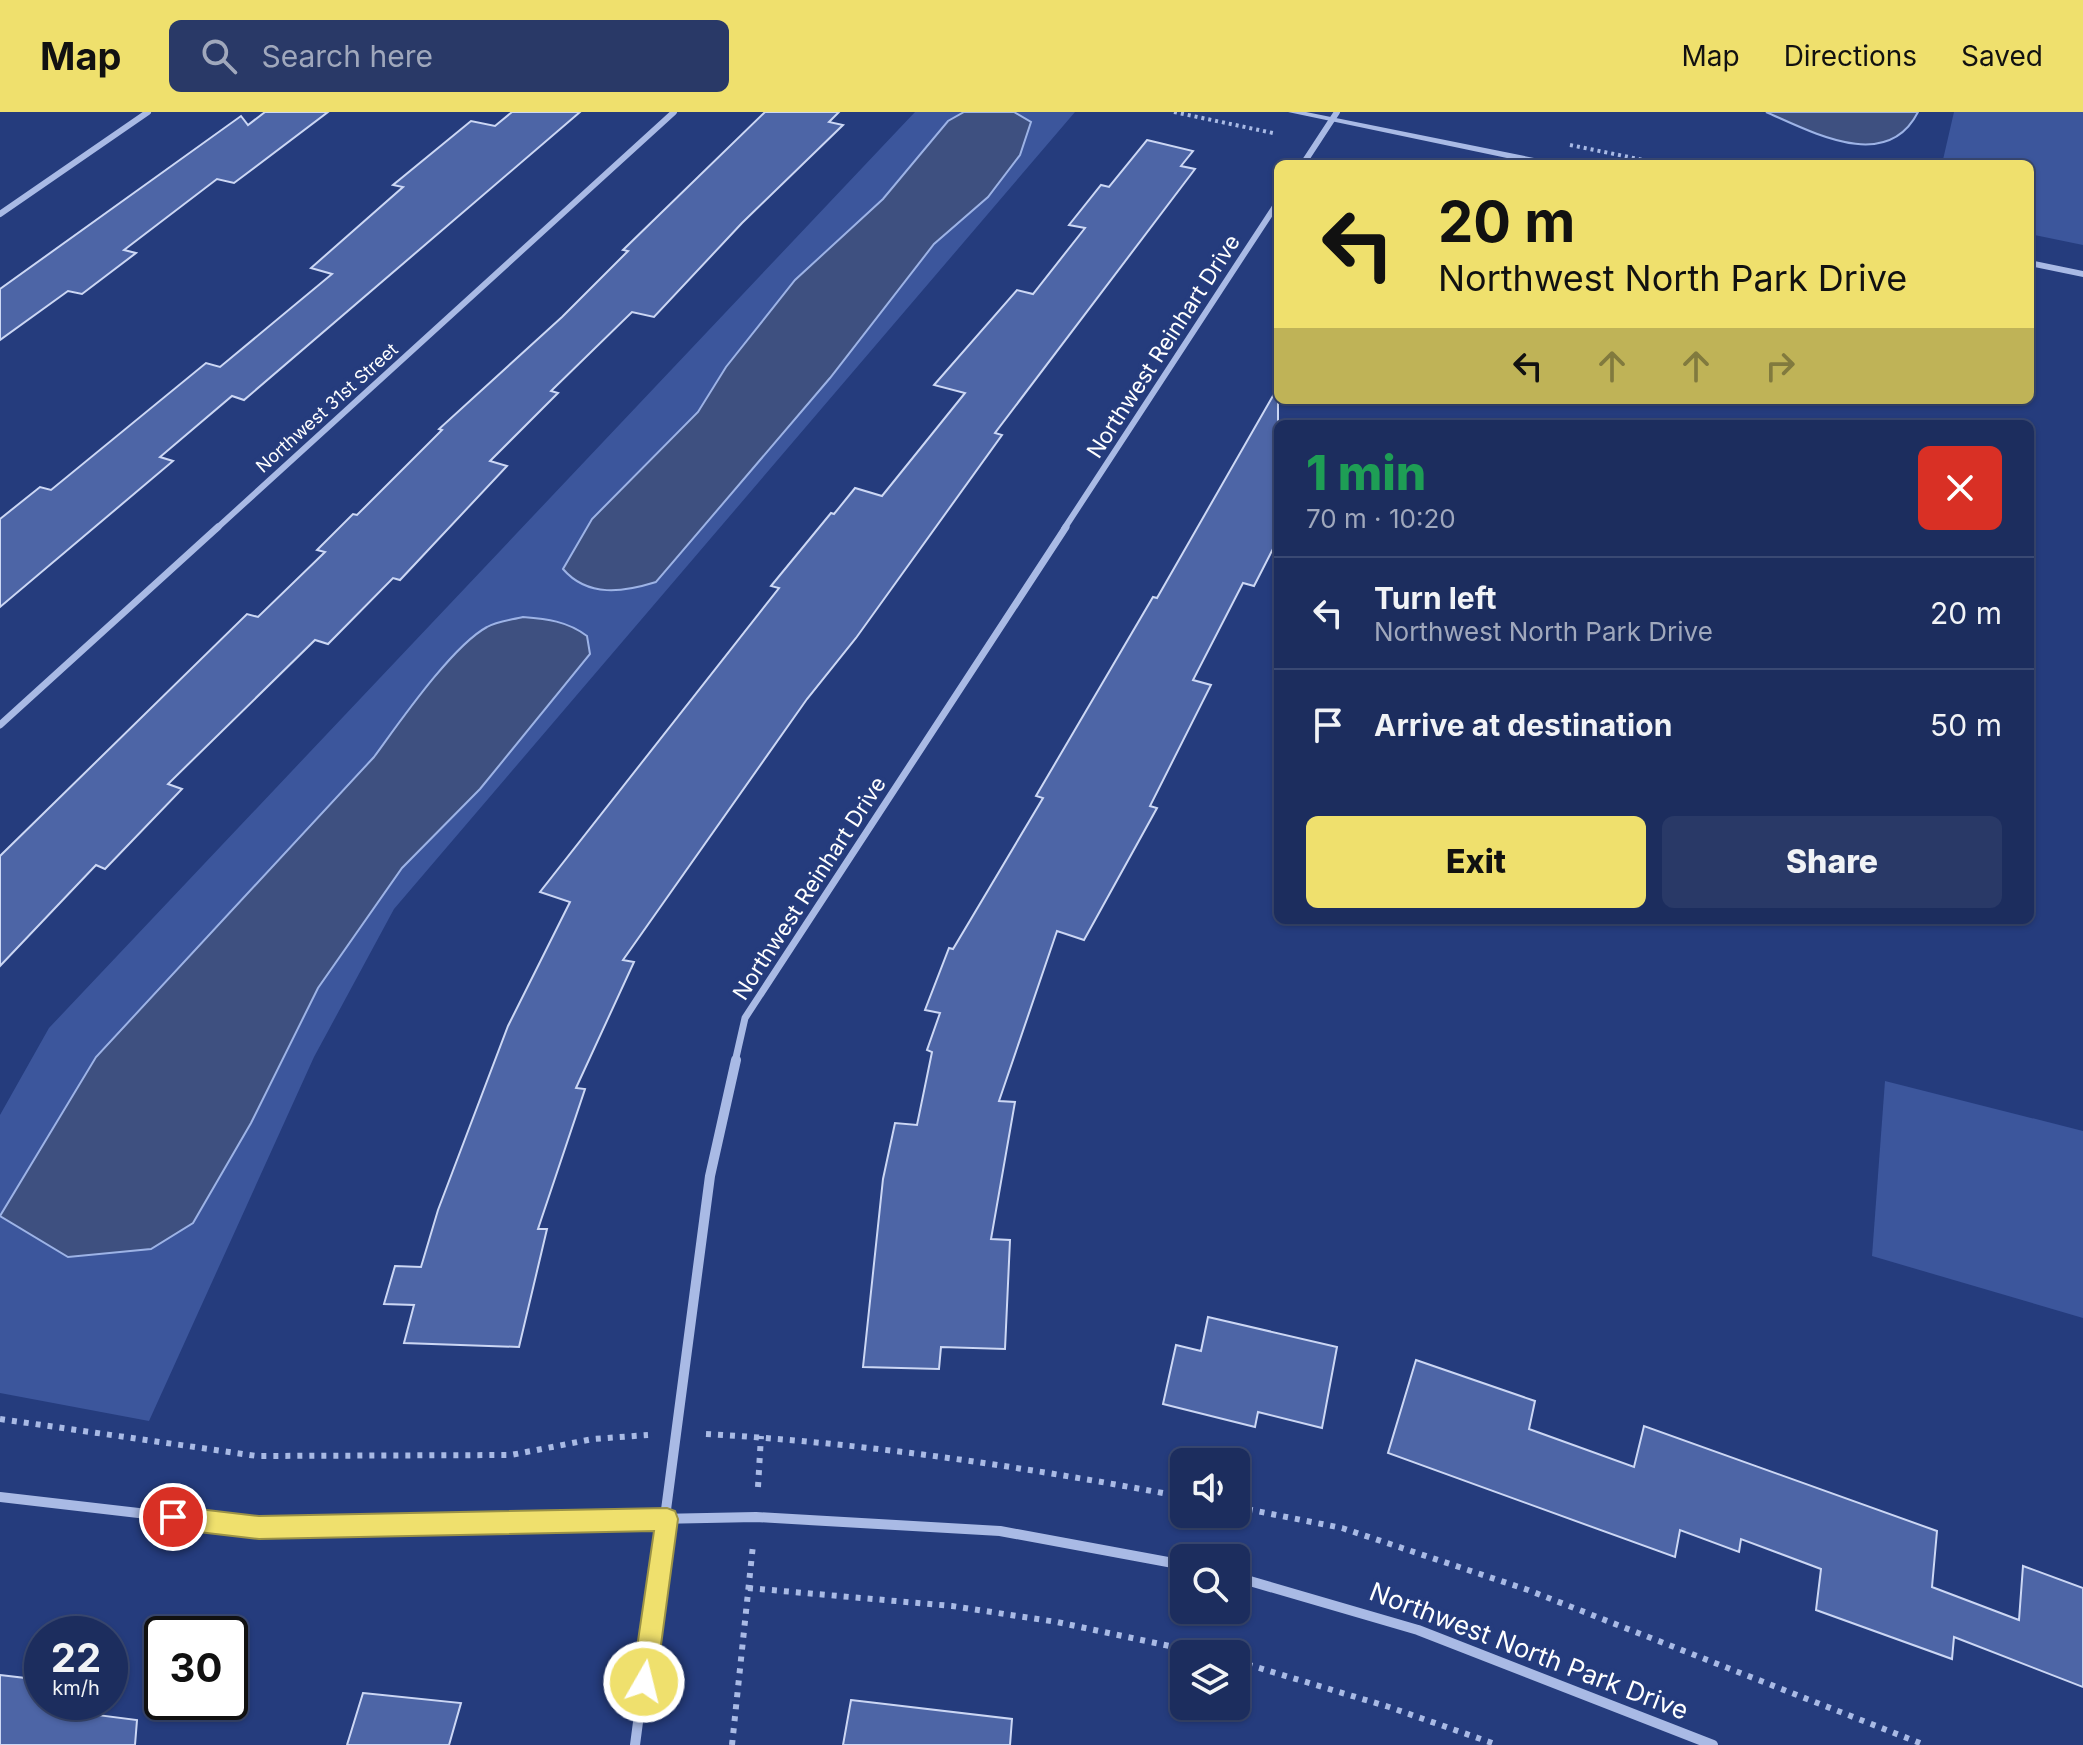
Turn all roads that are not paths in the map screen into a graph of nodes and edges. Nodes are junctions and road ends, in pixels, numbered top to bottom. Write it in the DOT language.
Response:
graph roads {
  1 [pos="148,112"];
  2 [pos="674,112"];
  3 [pos="1293,112"];
  4 [pos="1334,116"];
  5 [pos="1306,160"];
  6 [pos="1531,160"];
  7 [pos="1274,208"];
  8 [pos="0,214"];
  9 [pos="2034,264"];
  10 [pos="2083,274"];
  11 [pos="0,725"];
  12 [pos="0,1497"];
  13 [pos="667,1519"];
  14 [pos="1170,1562"];
  15 [pos="1250,1580"];
  16 [pos="635,1745"];
  17 [pos="1713,1745"];
  1 -- 8 [label="street"];
  2 -- 11 [label="street, Northwest 31st Street"];
  3 -- 4 [label="street"];
  4 -- 5 [label="street"];
  4 -- 6 [label="street"];
  7 -- 13 [label="street, Northwest Reinhart Drive"];
  9 -- 10 [label="street"];
  12 -- 13 [label="street"];
  13 -- 14 [label="street"];
  13 -- 16 [label="street, Northwest Reinhart Drive"];
  15 -- 17 [label="street, Northwest North Park Drive"];
}
